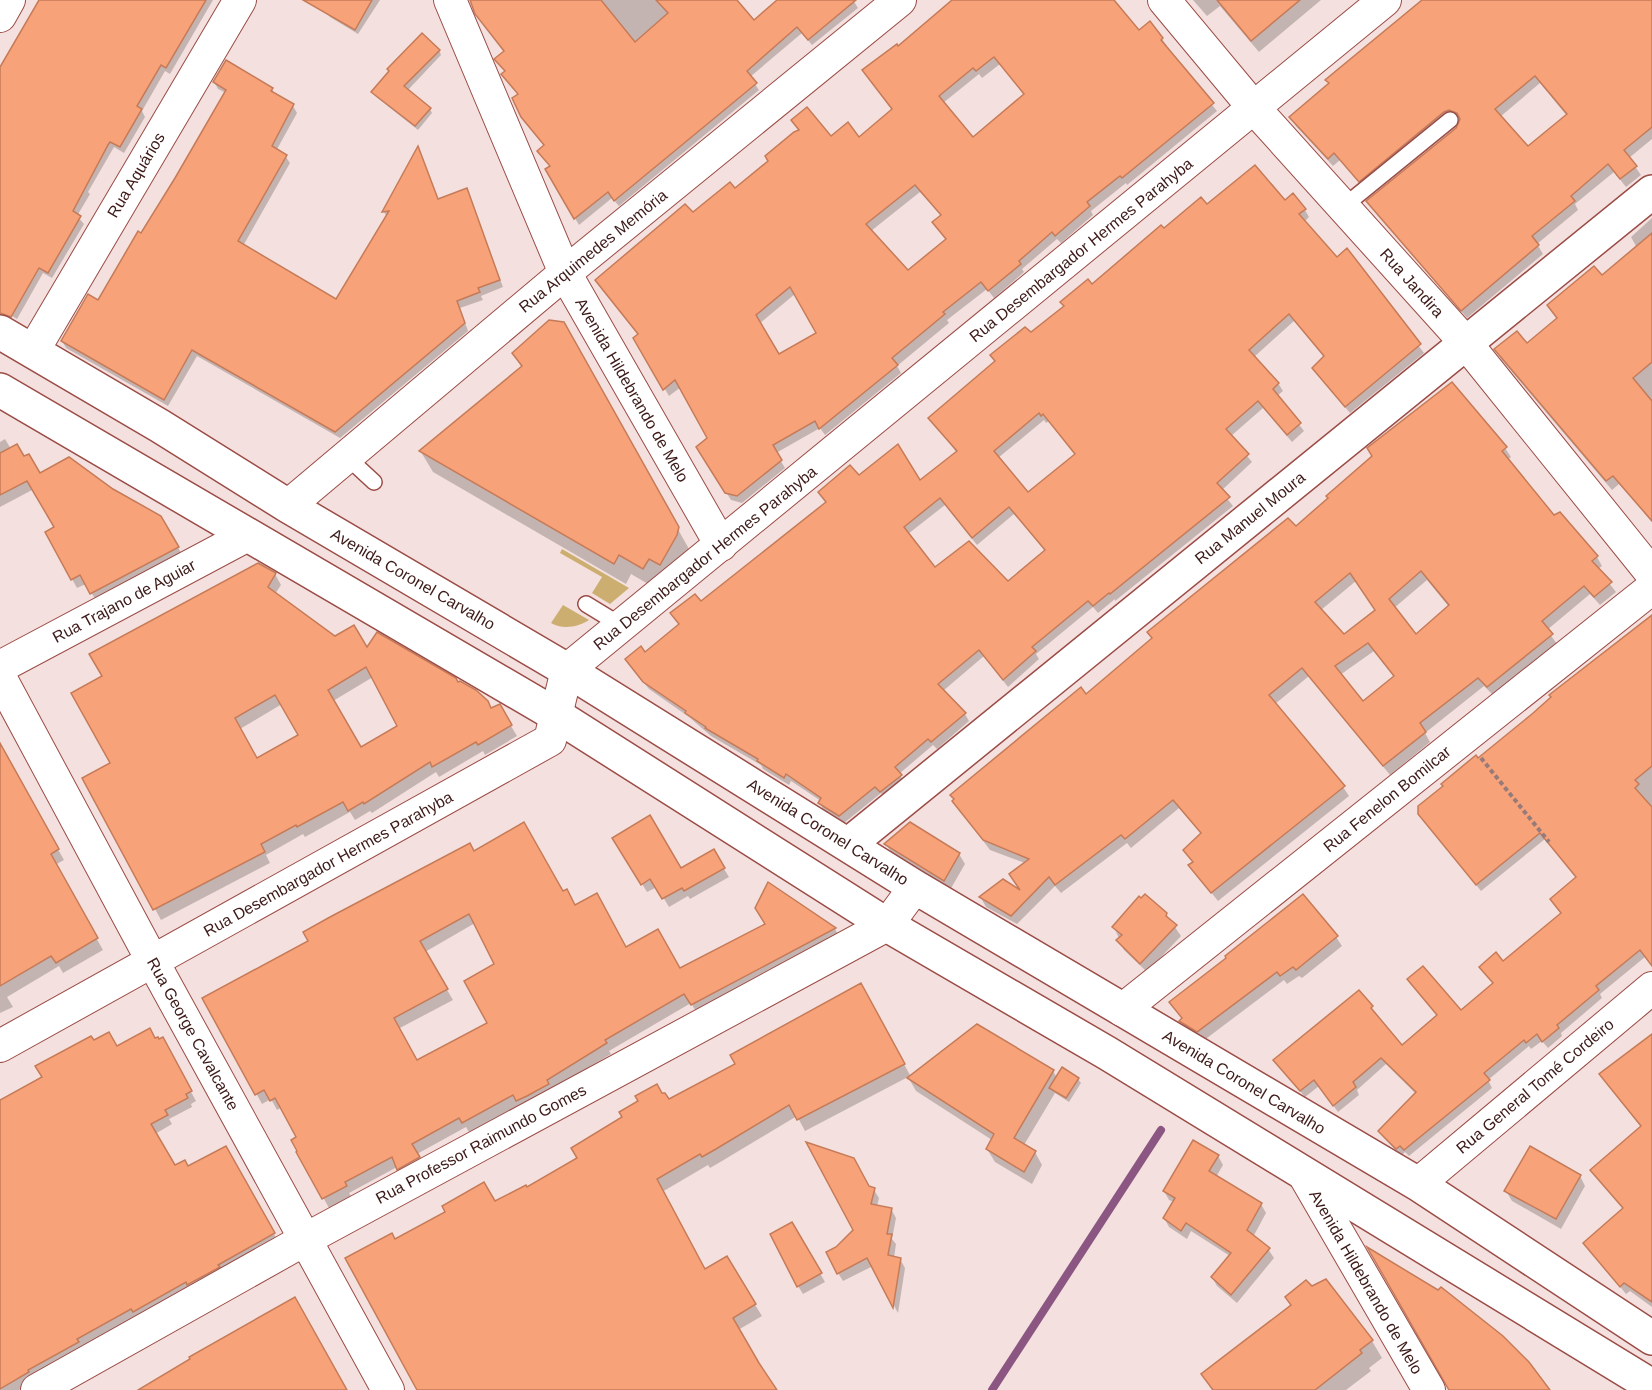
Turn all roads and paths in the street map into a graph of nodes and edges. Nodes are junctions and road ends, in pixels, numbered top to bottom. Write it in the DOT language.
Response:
graph roads {
  1 [pos="9,0"];
  2 [pos="240,0"];
  3 [pos="450,0"];
  4 [pos="900,0"];
  5 [pos="1164,0"];
  6 [pos="1385,0"];
  7 [pos="0,16"];
  8 [pos="1254,108"];
  9 [pos="1450,120"];
  10 [pos="1652,192"];
  11 [pos="1343,207"];
  12 [pos="565,273"];
  13 [pos="0,332"];
  14 [pos="1465,342"];
  15 [pos="33,351"];
  16 [pos="0,390"];
  17 [pos="346,457"];
  18 [pos="374,482"];
  19 [pos="288,506"];
  20 [pos="248,535"];
  21 [pos="720,545"];
  22 [pos="1652,574"];
  23 [pos="1652,588"];
  24 [pos="586,604"];
  25 [pos="622,626"];
  26 [pos="0,667"];
  27 [pos="567,670"];
  28 [pos="0,677"];
  29 [pos="556,714"];
  30 [pos="1464,737"];
  31 [pos="1549,842"];
  32 [pos="849,844"];
  33 [pos="915,888"];
  34 [pos="887,925"];
  35 [pos="153,962"];
  36 [pos="1652,988"];
  37 [pos="1128,1013"];
  38 [pos="0,1046"];
  39 [pos="1303,1173"];
  40 [pos="1418,1184"];
  41 [pos="306,1239"];
  42 [pos="1652,1338"];
  43 [pos="1645,1386"];
  44 [pos="37,1390"];
  45 [pos="388,1390"];
  46 [pos="1429,1390"];
  1 -- 7 [label="street"];
  2 -- 15 [label="street, Rua Aquários"];
  3 -- 12 [label="street, Avenida Hildebrando de Melo"];
  4 -- 12 [label="street, Rua Arquimedes Memória"];
  5 -- 8 [label="street, Rua Jandira"];
  6 -- 8 [label="street, Rua Desembargador Hermes Parahyba"];
  8 -- 11 [label="street, Rua Jandira"];
  8 -- 21 [label="street, Rua Desembargador Hermes Parahyba"];
  9 -- 11 [label="lane"];
  10 -- 14 [label="main road, Rua Manuel Moura"];
  11 -- 14 [label="street, Rua Jandira"];
  12 -- 17 [label="street, Rua Arquimedes Memória"];
  12 -- 21 [label="street, Avenida Hildebrando de Melo"];
  13 -- 15 [label="main road, Avenida Coronel Carvalho"];
  14 -- 22 [label="street, Rua Jandira"];
  14 -- 32 [label="main road, Rua Manuel Moura"];
  15 -- 19 [label="main road, Avenida Coronel Carvalho"];
  16 -- 20 [label="main road"];
  17 -- 18 [label="lane"];
  17 -- 19 [label="street, Rua Arquimedes Memória"];
  19 -- 27 [label="main road, Avenida Coronel Carvalho"];
  20 -- 26 [label="street, Rua Trajano de Aguiar"];
  20 -- 29 [label="main road"];
  21 -- 25 [label="street, Rua Desembargador Hermes Parahyba"];
  23 -- 30 [label="street, Rua Fenelon Bomilcar"];
  24 -- 25 [label="lane"];
  25 -- 27 [label="street, Rua Desembargador Hermes Parahyba"];
  27 -- 29 [label="street, Rua Desembargador Hermes Parahyba"];
  27 -- 32 [label="main road, Avenida Coronel Carvalho"];
  28 -- 35 [label="street, Rua George Cavalcante"];
  29 -- 34 [label="main road"];
  29 -- 35 [label="street, Rua Desembargador Hermes Parahyba"];
  30 -- 31 [label="path"];
  30 -- 37 [label="street, Rua Fenelon Bomilcar"];
  32 -- 33 [label="main road, Avenida Coronel Carvalho"];
  33 -- 34 [label="street, Rua Professor Raimundo Gomes"];
  33 -- 37 [label="main road, Avenida Coronel Carvalho"];
  34 -- 39 [label="main road"];
  34 -- 41 [label="street, Rua Professor Raimundo Gomes"];
  35 -- 38 [label="street, Rua Desembargador Hermes Parahyba"];
  35 -- 41 [label="street, Rua George Cavalcante"];
  36 -- 40 [label="street, Rua General Tomé Cordeiro"];
  37 -- 40 [label="main road, Avenida Coronel Carvalho"];
  39 -- 43 [label="main road"];
  39 -- 46 [label="street, Avenida Hildebrando de Melo"];
  40 -- 42 [label="main road, Avenida Coronel Carvalho"];
  41 -- 44 [label="street, Rua Professor Raimundo Gomes"];
  41 -- 45 [label="street, Rua George Cavalcante"];
}
